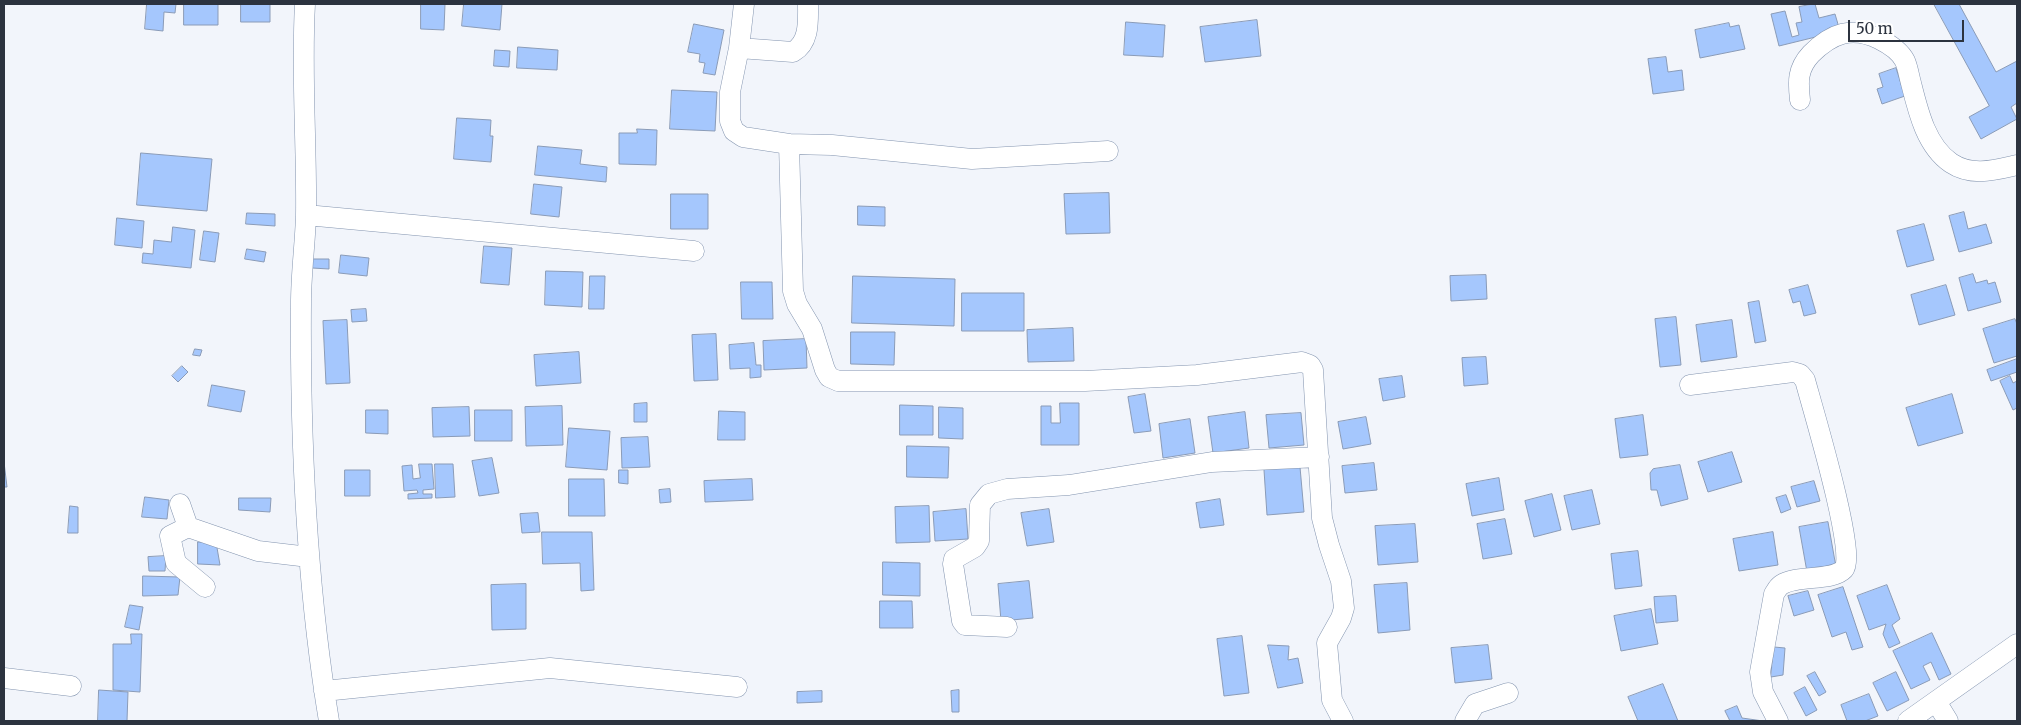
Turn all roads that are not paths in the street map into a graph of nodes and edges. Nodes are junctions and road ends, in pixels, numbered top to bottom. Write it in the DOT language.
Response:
graph roads {
  1 [pos="305,4"];
  2 [pos="744,4"];
  3 [pos="808,4"];
  4 [pos="738,48"];
  5 [pos="1800,100"];
  6 [pos="790,144"];
  7 [pos="1108,151"];
  8 [pos="2017,165"];
  9 [pos="306,215"];
  10 [pos="694,251"];
  11 [pos="1690,385"];
  12 [pos="1318,457"];
  13 [pos="180,504"];
  14 [pos="188,527"];
  15 [pos="309,557"];
  16 [pos="205,587"];
  17 [pos="1007,627"];
  18 [pos="2017,644"];
  19 [pos="4,678"];
  20 [pos="71,686"];
  21 [pos="737,686"];
  22 [pos="324,691"];
  23 [pos="1508,693"];
  24 [pos="1937,703"];
  25 [pos="329,721"];
  26 [pos="1343,721"];
  27 [pos="1465,721"];
  28 [pos="1778,721"];
  29 [pos="1908,721"];
  30 [pos="1948,721"];
  1 -- 9 [label="street"];
  2 -- 4 [label="street"];
  3 -- 4 [label="street"];
  4 -- 6 [label="street"];
  5 -- 8 [label="street"];
  6 -- 7 [label="street"];
  6 -- 12 [label="street"];
  9 -- 10 [label="street"];
  9 -- 15 [label="street"];
  11 -- 28 [label="street"];
  12 -- 17 [label="street"];
  12 -- 26 [label="street"];
  13 -- 14 [label="street"];
  14 -- 15 [label="street"];
  14 -- 16 [label="street"];
  15 -- 22 [label="street"];
  18 -- 24 [label="street"];
  19 -- 20 [label="street"];
  21 -- 22 [label="street"];
  22 -- 25 [label="street"];
  23 -- 27 [label="street"];
  24 -- 29 [label="street"];
  24 -- 30 [label="street"];
}
